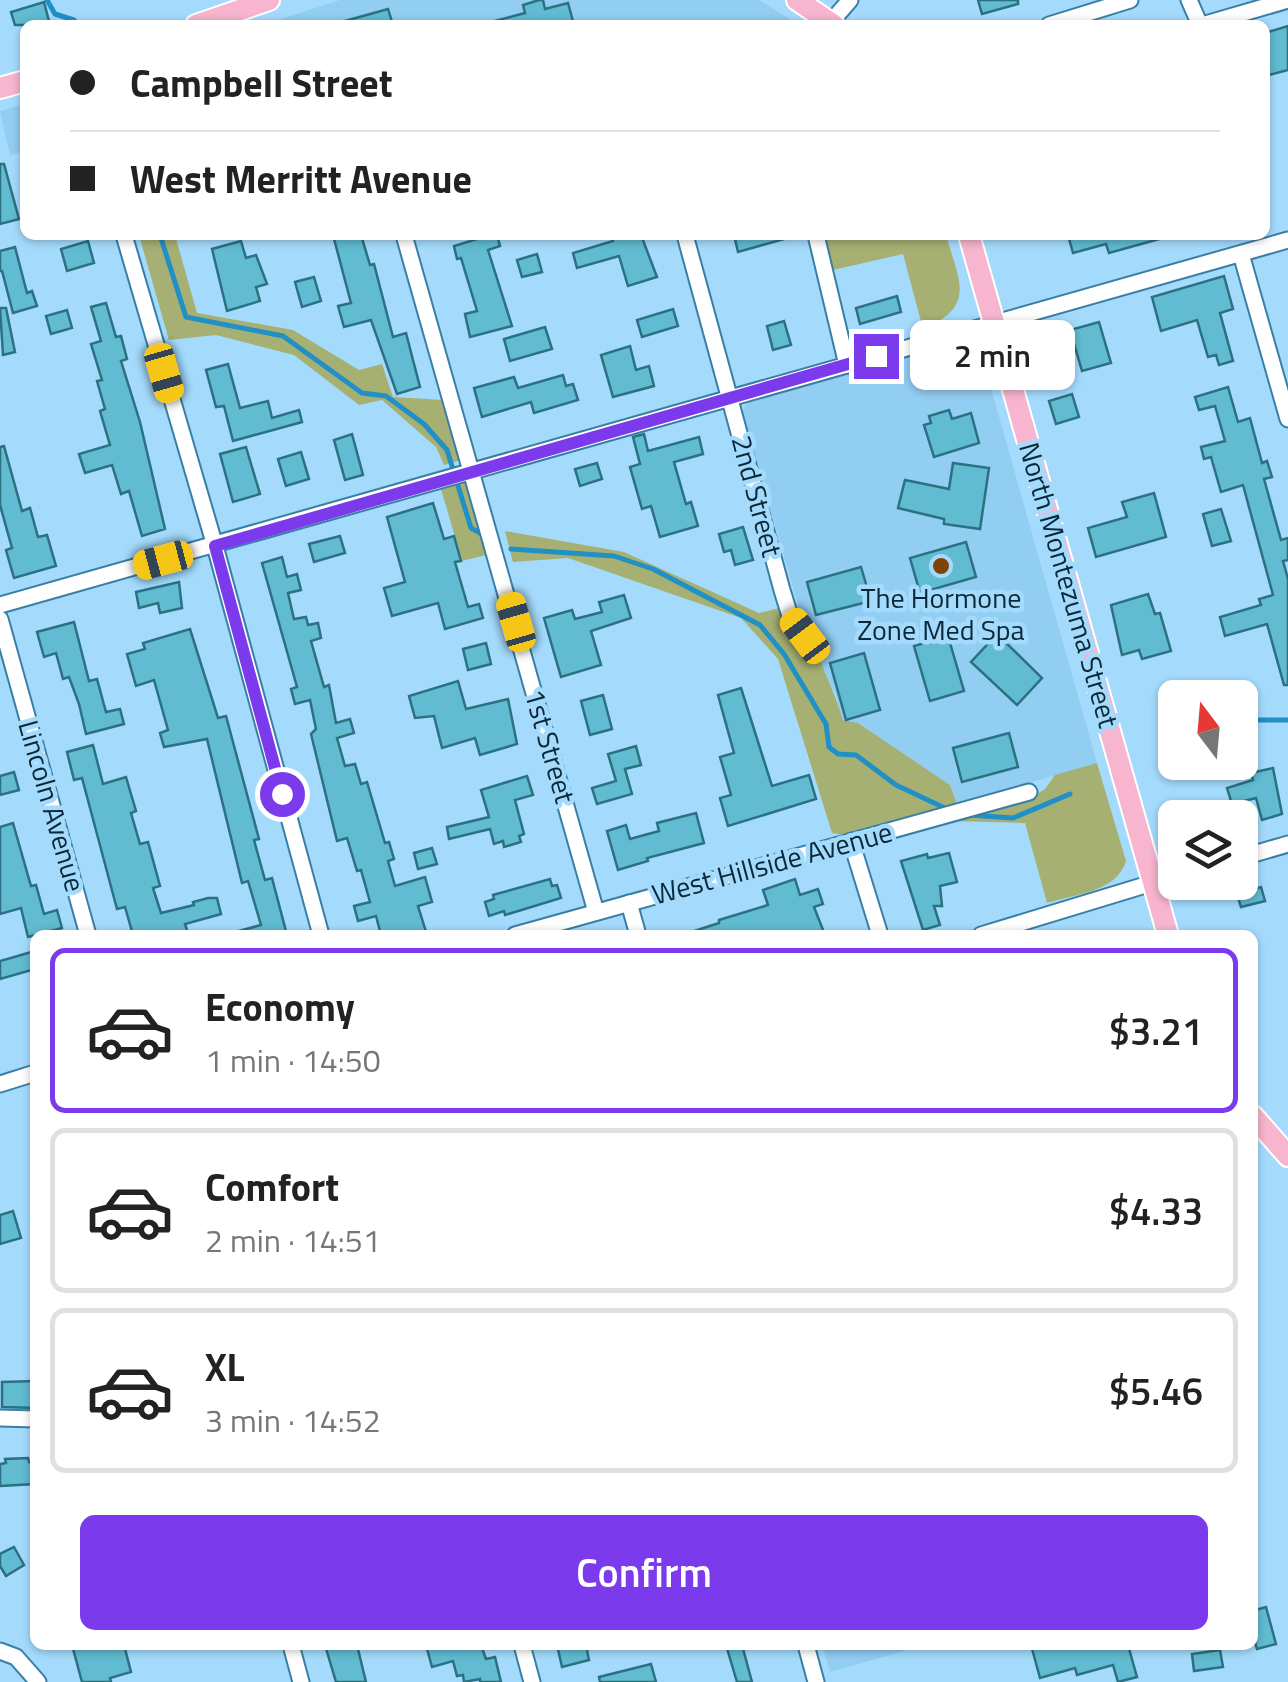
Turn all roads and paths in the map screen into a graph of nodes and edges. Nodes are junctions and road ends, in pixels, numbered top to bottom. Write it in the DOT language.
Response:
graph roads {
  1 [pos="269,0"];
  2 [pos="798,0"];
  3 [pos="1130,0"];
  4 [pos="1288,0"];
  5 [pos="211,20"];
  6 [pos="827,20"];
  7 [pos="1065,20"];
  8 [pos="1218,20"];
  9 [pos="125,240"];
  10 [pos="405,240"];
  11 [pos="687,240"];
  12 [pos="817,240"];
  13 [pos="970,240"];
  14 [pos="1288,240"];
  15 [pos="1241,254"];
  16 [pos="993,321"];
  17 [pos="847,365"];
  18 [pos="732,400"];
  19 [pos="1288,418"];
  20 [pos="470,470"];
  21 [pos="215,546"];
  22 [pos="0,605"];
  23 [pos="0,619"];
  24 [pos="805,636"];
  25 [pos="1029,792"];
  26 [pos="851,841"];
  27 [pos="1288,844"];
  28 [pos="1258,853"];
  29 [pos="1158,881"];
  30 [pos="1153,882"];
  31 [pos="629,903"];
  32 [pos="596,912"];
  33 [pos="87,930"];
  34 [pos="320,930"];
  35 [pos="533,930"];
  36 [pos="637,930"];
  37 [pos="878,930"];
  38 [pos="997,930"];
  39 [pos="1167,930"];
  40 [pos="30,1075"];
  41 [pos="0,1084"];
  42 [pos="1258,1122"];
  43 [pos="1288,1156"];
  44 [pos="0,1418"];
  45 [pos="30,1419"];
  46 [pos="292,1650"];
  47 [pos="523,1650"];
  48 [pos="807,1650"];
  49 [pos="0,1651"];
  50 [pos="38,1682"];
  51 [pos="301,1682"];
  52 [pos="532,1682"];
  53 [pos="816,1682"];
  1 -- 5 [label="main road"];
  2 -- 6 [label="main road"];
  3 -- 7 [label="street"];
  4 -- 8 [label="street"];
  9 -- 21 [label="street"];
  10 -- 20 [label="street, 1st Street"];
  11 -- 18 [label="street, 2nd Street"];
  12 -- 17 [label="street"];
  13 -- 16 [label="main road, North Montezuma Street"];
  14 -- 15 [label="street"];
  15 -- 16 [label="street"];
  15 -- 19 [label="street"];
  16 -- 17 [label="street"];
  16 -- 30 [label="main road, North Montezuma Street"];
  17 -- 18 [label="street"];
  18 -- 20 [label="street"];
  18 -- 24 [label="street, 2nd Street"];
  20 -- 21 [label="street"];
  20 -- 32 [label="street, 1st Street"];
  21 -- 22 [label="street"];
  21 -- 34 [label="street"];
  23 -- 33 [label="street, Lincoln Avenue"];
  25 -- 26 [label="street, West Hillside Avenue"];
  26 -- 31 [label="street, West Hillside Avenue"];
  26 -- 37 [label="street"];
  27 -- 28 [label="street"];
  29 -- 30 [label="street"];
  30 -- 38 [label="street"];
  30 -- 39 [label="main road, North Montezuma Street"];
  31 -- 32 [label="street, West Hillside Avenue"];
  31 -- 36 [label="street"];
  32 -- 35 [label="street, West Hillside Avenue"];
  40 -- 41 [label="street"];
  42 -- 43 [label="main road"];
  44 -- 45 [label="street"];
  46 -- 51 [label="street"];
  47 -- 52 [label="street"];
  48 -- 53 [label="street"];
  49 -- 50 [label="street"];
}
